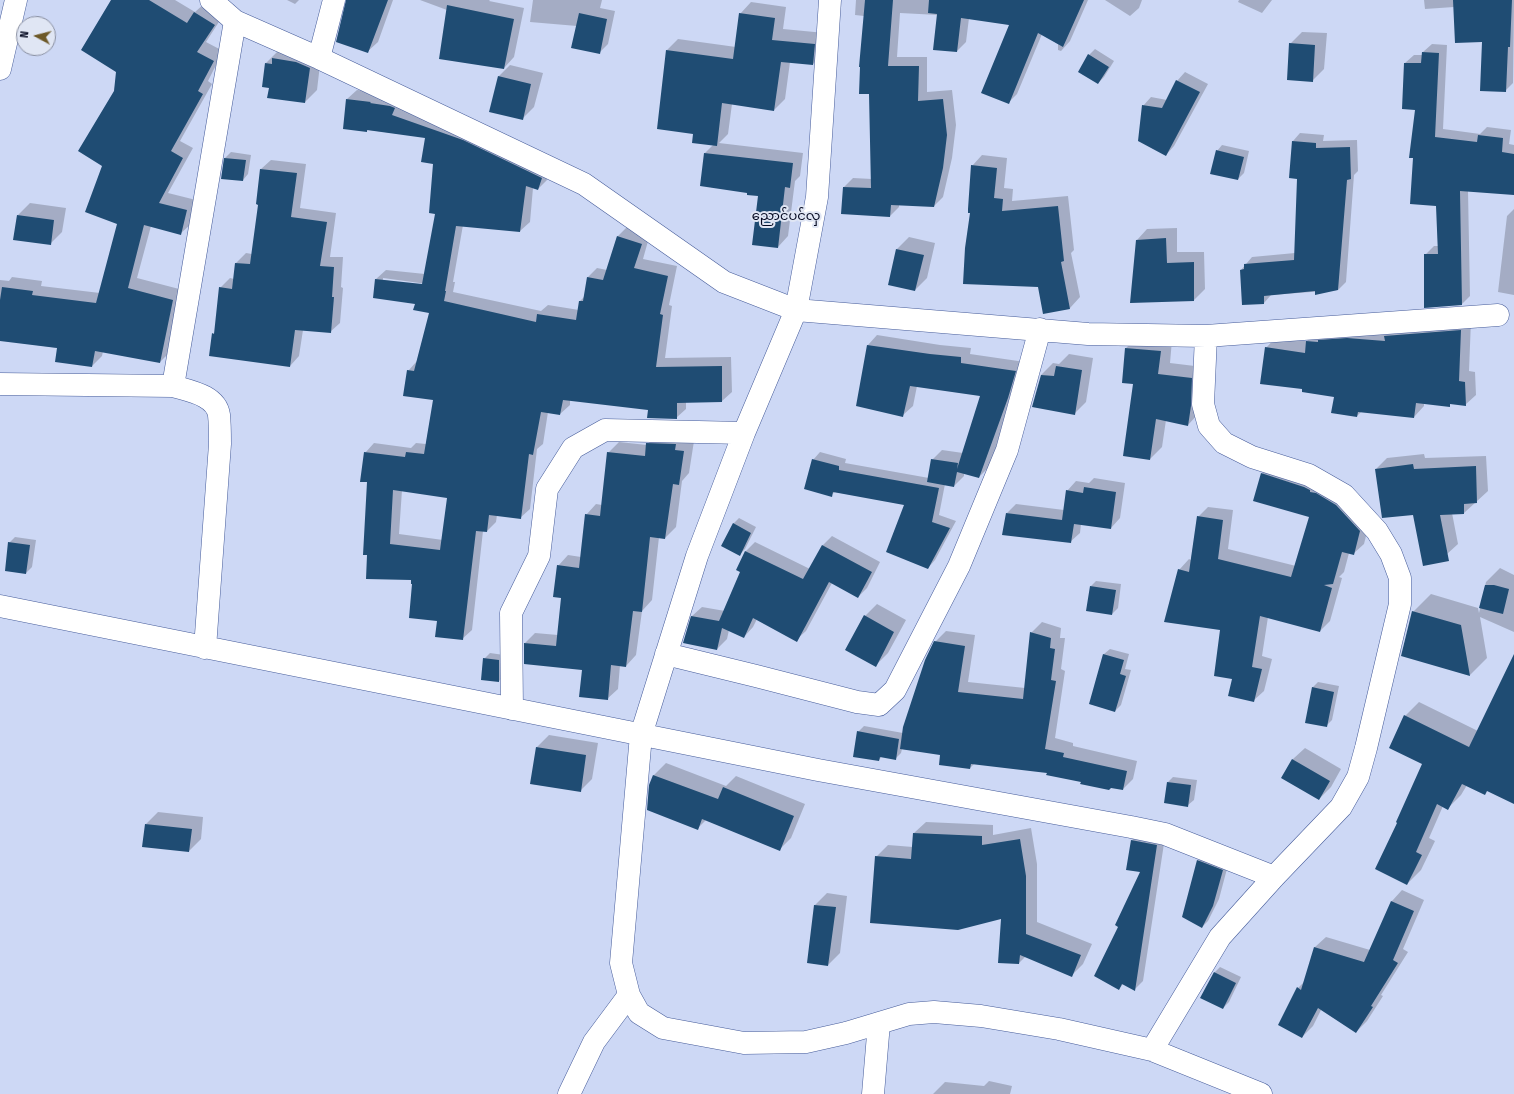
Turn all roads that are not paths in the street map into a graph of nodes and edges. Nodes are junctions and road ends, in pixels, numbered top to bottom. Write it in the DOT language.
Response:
graph roads {
  1 [pos="16,0"];
  2 [pos="211,0"];
  3 [pos="334,0"];
  4 [pos="830,0"];
  5 [pos="235,21"];
  6 [pos="319,58"];
  7 [pos="0,69"];
  8 [pos="796,310"];
  9 [pos="1498,315"];
  10 [pos="1040,329"];
  11 [pos="1206,336"];
  12 [pos="0,384"];
  13 [pos="173,386"];
  14 [pos="744,433"];
  15 [pos="0,606"];
  16 [pos="205,648"];
  17 [pos="666,654"];
  18 [pos="512,710"];
  19 [pos="641,735"];
  20 [pos="1274,877"];
  21 [pos="629,995"];
  22 [pos="879,1023"];
  23 [pos="1152,1050"];
  24 [pos="569,1094"];
  25 [pos="873,1094"];
  26 [pos="1261,1094"];
  1 -- 7 [label="street"];
  2 -- 5 [label="street"];
  3 -- 6 [label="street"];
  4 -- 8 [label="street"];
  5 -- 6 [label="street"];
  5 -- 13 [label="street"];
  6 -- 8 [label="street"];
  8 -- 10 [label="street"];
  8 -- 14 [label="street"];
  9 -- 11 [label="street"];
  10 -- 11 [label="street"];
  10 -- 17 [label="street"];
  11 -- 20 [label="street"];
  12 -- 13 [label="street"];
  13 -- 16 [label="street"];
  14 -- 17 [label="street"];
  14 -- 18 [label="street"];
  15 -- 16 [label="street"];
  16 -- 18 [label="street"];
  17 -- 19 [label="street"];
  18 -- 19 [label="street"];
  19 -- 20 [label="street"];
  19 -- 21 [label="street"];
  20 -- 23 [label="street"];
  21 -- 22 [label="street"];
  21 -- 24 [label="street"];
  22 -- 23 [label="street"];
  22 -- 25 [label="street"];
  23 -- 26 [label="street"];
}
